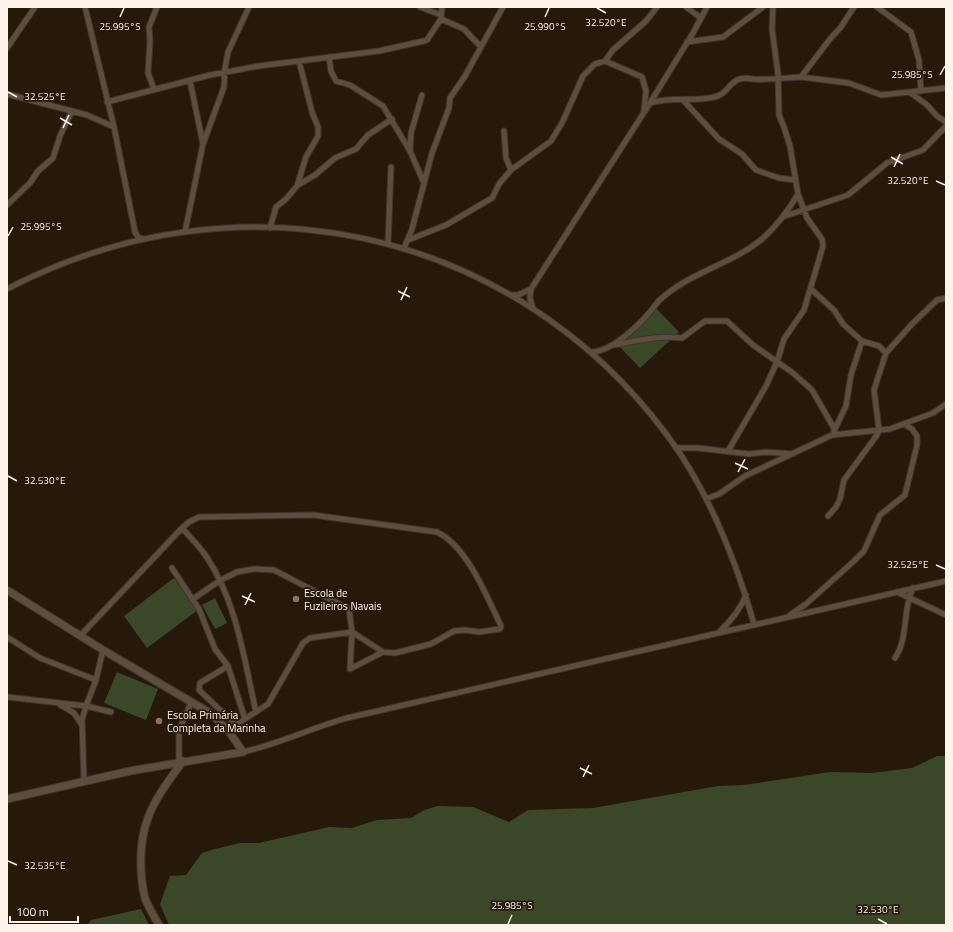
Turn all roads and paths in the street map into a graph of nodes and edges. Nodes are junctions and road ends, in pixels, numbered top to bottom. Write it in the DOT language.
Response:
graph roads {
  1 [pos="35,7"];
  2 [pos="85,7"];
  3 [pos="157,7"];
  4 [pos="249,7"];
  5 [pos="420,7"];
  6 [pos="442,7"];
  7 [pos="503,7"];
  8 [pos="657,7"];
  9 [pos="686,7"];
  10 [pos="707,7"];
  11 [pos="763,7"];
  12 [pos="773,7"];
  13 [pos="854,7"];
  14 [pos="877,7"];
  15 [pos="441,17"];
  16 [pos="701,18"];
  17 [pos="687,42"];
  18 [pos="480,46"];
  19 [pos="7,48"];
  20 [pos="329,57"];
  21 [pos="299,61"];
  22 [pos="605,61"];
  23 [pos="225,72"];
  24 [pos="801,77"];
  25 [pos="778,79"];
  26 [pos="190,81"];
  27 [pos="946,88"];
  28 [pos="154,89"];
  29 [pos="921,91"];
  30 [pos="910,93"];
  31 [pos="7,94"];
  32 [pos="422,95"];
  33 [pos="683,100"];
  34 [pos="107,102"];
  35 [pos="650,103"];
  36 [pos="72,111"];
  37 [pos="644,111"];
  38 [pos="392,119"];
  39 [pos="946,122"];
  40 [pos="946,126"];
  41 [pos="114,127"];
  42 [pos="504,131"];
  43 [pos="203,144"];
  44 [pos="410,151"];
  45 [pos="391,168"];
  46 [pos="511,170"];
  47 [pos="795,180"];
  48 [pos="424,183"];
  49 [pos="297,186"];
  50 [pos="798,194"];
  51 [pos="7,205"];
  52 [pos="805,210"];
  53 [pos="785,216"];
  54 [pos="270,228"];
  55 [pos="135,232"];
  56 [pos="185,232"];
  57 [pos="143,239"];
  58 [pos="408,240"];
  59 [pos="127,242"];
  60 [pos="388,244"];
  61 [pos="404,248"];
  62 [pos="531,289"];
  63 [pos="811,289"];
  64 [pos="7,290"];
  65 [pos="511,295"];
  66 [pos="946,298"];
  67 [pos="533,310"];
  68 [pos="862,341"];
  69 [pos="613,345"];
  70 [pos="605,350"];
  71 [pos="591,352"];
  72 [pos="886,353"];
  73 [pos="602,362"];
  74 [pos="777,362"];
  75 [pos="946,404"];
  76 [pos="904,424"];
  77 [pos="835,430"];
  78 [pos="879,430"];
  79 [pos="832,435"];
  80 [pos="676,448"];
  81 [pos="728,451"];
  82 [pos="794,454"];
  83 [pos="706,499"];
  84 [pos="828,516"];
  85 [pos="182,528"];
  86 [pos="172,568"];
  87 [pos="220,581"];
  88 [pos="946,581"];
  89 [pos="913,588"];
  90 [pos="7,590"];
  91 [pos="898,592"];
  92 [pos="746,595"];
  93 [pos="908,597"];
  94 [pos="193,599"];
  95 [pos="946,615"];
  96 [pos="788,617"];
  97 [pos="754,624"];
  98 [pos="719,631"];
  99 [pos="352,632"];
  100 [pos="80,636"];
  101 [pos="7,637"];
  102 [pos="103,650"];
  103 [pos="383,652"];
  104 [pos="895,658"];
  105 [pos="228,666"];
  106 [pos="96,680"];
  107 [pos="7,697"];
  108 [pos="57,702"];
  109 [pos="192,703"];
  110 [pos="86,706"];
  111 [pos="111,712"];
  112 [pos="256,712"];
  113 [pos="245,720"];
  114 [pos="236,725"];
  115 [pos="82,726"];
  116 [pos="228,730"];
  117 [pos="243,752"];
  118 [pos="181,761"];
  119 [pos="84,781"];
  120 [pos="7,799"];
  121 [pos="159,925"];
  1 -- 19 [label="street"];
  2 -- 34 [label="street"];
  3 -- 28 [label="street"];
  4 -- 23 [label="street"];
  5 -- 15 [label="street"];
  6 -- 15 [label="street"];
  7 -- 18 [label="street"];
  8 -- 22 [label="street"];
  9 -- 16 [label="street"];
  10 -- 16 [label="street"];
  11 -- 17 [label="street"];
  12 -- 25 [label="street"];
  13 -- 24 [label="street"];
  14 -- 29 [label="street"];
  15 -- 18 [label="street"];
  15 -- 20 [label="street"];
  16 -- 17 [label="street"];
  17 -- 35 [label="street"];
  18 -- 48 [label="street"];
  20 -- 21 [label="street"];
  20 -- 38 [label="street"];
  21 -- 23 [label="street"];
  21 -- 49 [label="street"];
  22 -- 37 [label="street"];
  22 -- 46 [label="street"];
  23 -- 26 [label="street"];
  23 -- 43 [label="street"];
  24 -- 25 [label="street"];
  24 -- 30 [label="street"];
  25 -- 33 [label="street"];
  25 -- 47 [label="street"];
  26 -- 28 [label="street"];
  26 -- 43 [label="street"];
  27 -- 29 [label="street"];
  28 -- 34 [label="street"];
  29 -- 30 [label="street"];
  30 -- 39 [label="street"];
  31 -- 36 [label="street"];
  32 -- 44 [label="street"];
  33 -- 35 [label="street"];
  33 -- 47 [label="street"];
  34 -- 41 [label="street"];
  35 -- 37 [label="street"];
  36 -- 41 [label="street"];
  36 -- 51 [label="street"];
  37 -- 62 [label="street"];
  38 -- 44 [label="street"];
  38 -- 49 [label="street"];
  40 -- 52 [label="street"];
  41 -- 55 [label="street"];
  42 -- 46 [label="street"];
  43 -- 56 [label="street"];
  44 -- 48 [label="street"];
  45 -- 60 [label="street"];
  46 -- 58 [label="street"];
  47 -- 50 [label="street"];
  48 -- 58 [label="street"];
  49 -- 54 [label="street"];
  50 -- 52 [label="street"];
  50 -- 53 [label="street"];
  52 -- 53 [label="street"];
  52 -- 63 [label="street"];
  53 -- 69 [label="street"];
  54 -- 56 [label="street"];
  54 -- 60 [label="street"];
  55 -- 57 [label="street"];
  55 -- 59 [label="street"];
  56 -- 57 [label="street"];
  57 -- 59 [label="street"];
  58 -- 61 [label="street"];
  59 -- 64 [label="street"];
  60 -- 61 [label="street"];
  61 -- 65 [label="street"];
  62 -- 65 [label="street"];
  62 -- 67 [label="street"];
  63 -- 68 [label="street"];
  63 -- 74 [label="street"];
  65 -- 67 [label="street"];
  66 -- 72 [label="street"];
  67 -- 71 [label="street"];
  68 -- 72 [label="street"];
  68 -- 77 [label="street"];
  69 -- 70 [label="street"];
  69 -- 74 [label="street"];
  70 -- 71 [label="street"];
  70 -- 73 [label="street"];
  71 -- 73 [label="street"];
  72 -- 78 [label="street"];
  73 -- 80 [label="street"];
  74 -- 77 [label="street"];
  74 -- 81 [label="street"];
  75 -- 76 [label="street"];
  76 -- 78 [label="street"];
  76 -- 96 [label="street"];
  77 -- 79 [label="street"];
  78 -- 79 [label="street"];
  78 -- 84 [label="street"];
  79 -- 82 [label="street"];
  80 -- 81 [label="street"];
  80 -- 83 [label="street"];
  81 -- 82 [label="street"];
  82 -- 83 [label="street"];
  83 -- 92 [label="street"];
  85 -- 87 [label="street"];
  85 -- 100 [label="street"];
  85 -- 103 [label="street"];
  86 -- 94 [label="street"];
  87 -- 94 [label="street"];
  87 -- 99 [label="street"];
  87 -- 112 [label="street"];
  88 -- 89 [label="street"];
  89 -- 91 [label="street"];
  89 -- 93 [label="street"];
  90 -- 100 [label="street"];
  91 -- 93 [label="street"];
  91 -- 96 [label="street"];
  92 -- 97 [label="street"];
  92 -- 98 [label="street"];
  93 -- 95 [label="street"];
  93 -- 104 [label="street"];
  94 -- 105 [label="street"];
  96 -- 97 [label="street"];
  97 -- 98 [label="street"];
  98 -- 117 [label="street"];
  99 -- 103 [label="street"];
  99 -- 103 [label="street"];
  99 -- 112 [label="street"];
  100 -- 102 [label="street"];
  101 -- 106 [label="street"];
  102 -- 106 [label="street"];
  102 -- 109 [label="street"];
  105 -- 113 [label="street"];
  105 -- 114 [label="street"];
  106 -- 110 [label="street"];
  107 -- 108 [label="street"];
  108 -- 110 [label="street"];
  108 -- 115 [label="street"];
  109 -- 116 [label="street"];
  109 -- 118 [label="street"];
  110 -- 111 [label="street"];
  110 -- 115 [label="street"];
  112 -- 113 [label="street"];
  113 -- 114 [label="street"];
  114 -- 116 [label="street"];
  115 -- 119 [label="street"];
  116 -- 117 [label="street"];
  117 -- 118 [label="street"];
  118 -- 119 [label="street"];
  118 -- 121 [label="street"];
  119 -- 120 [label="street"];
}
